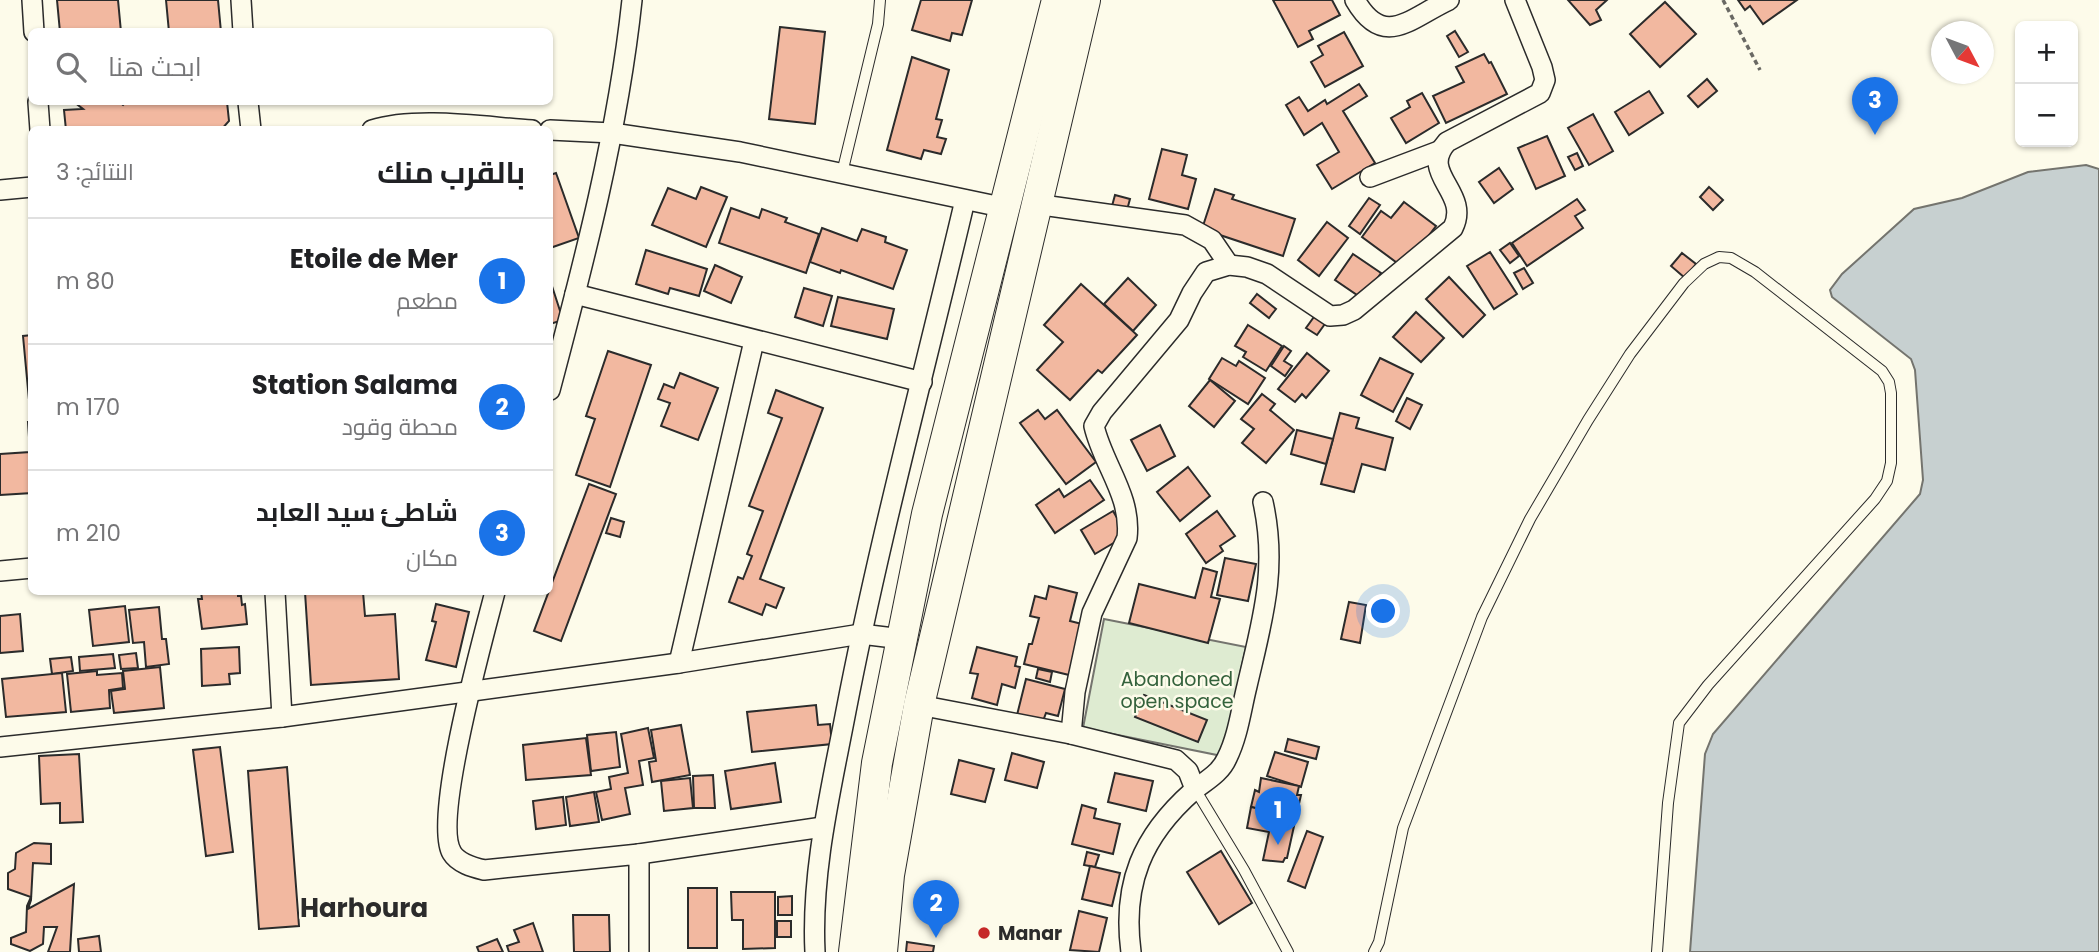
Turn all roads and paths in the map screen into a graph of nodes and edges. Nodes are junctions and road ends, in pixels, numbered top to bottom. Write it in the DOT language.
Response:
graph roads {
  1 [pos="32,0"];
  2 [pos="241,0"];
  3 [pos="632,0"];
  4 [pos="880,0"];
  5 [pos="1057,0"];
  6 [pos="1085,0"];
  7 [pos="1355,0"];
  8 [pos="1449,0"];
  9 [pos="1515,0"];
  10 [pos="1723,0"];
  11 [pos="34,28"];
  12 [pos="243,28"];
  13 [pos="1760,70"];
  14 [pos="38,105"];
  15 [pos="248,105"];
  16 [pos="40,126"];
  17 [pos="250,126"];
  18 [pos="553,131"];
  19 [pos="612,133"];
  20 [pos="1439,151"];
  21 [pos="842,173"];
  22 [pos="1370,177"];
  23 [pos="28,187"];
  24 [pos="0,190"];
  25 [pos="965,200"];
  26 [pos="1021,206"];
  27 [pos="1228,265"];
  28 [pos="575,294"];
  29 [pos="754,341"];
  30 [pos="553,378"];
  31 [pos="922,382"];
  32 [pos="1264,502"];
  33 [pos="28,568"];
  34 [pos="0,571"];
  35 [pos="275,595"];
  36 [pos="494,595"];
  37 [pos="861,634"];
  38 [pos="902,639"];
  39 [pos="679,663"];
  40 [pos="468,692"];
  41 [pos="919,705"];
  42 [pos="282,717"];
  43 [pos="1071,734"];
  44 [pos="0,747"];
  45 [pos="1195,789"];
  46 [pos="824,827"];
  47 [pos="639,853"];
  48 [pos="639,952"];
  49 [pos="815,952"];
  50 [pos="854,952"];
  51 [pos="882,952"];
  52 [pos="1131,952"];
  53 [pos="1288,952"];
  54 [pos="1374,952"];
  55 [pos="1657,952"];
  1 -- 11 [label="street"];
  2 -- 12 [label="street"];
  3 -- 19 [label="street"];
  4 -- 21 [label="lane"];
  5 -- 26 [label="main road"];
  6 -- 26 [label="main road"];
  7 -- 8 [label="street"];
  9 -- 20 [label="street"];
  10 -- 13 [label="path"];
  14 -- 16 [label="street"];
  15 -- 17 [label="street"];
  18 -- 19 [label="street"];
  19 -- 21 [label="street"];
  19 -- 28 [label="street"];
  20 -- 22 [label="street"];
  20 -- 27 [label="street"];
  21 -- 25 [label="street"];
  23 -- 24 [label="street"];
  25 -- 26 [label="street"];
  25 -- 31 [label="street"];
  26 -- 27 [label="street"];
  26 -- 38 [label="main road"];
  26 -- 41 [label="main road"];
  27 -- 43 [label="street"];
  28 -- 29 [label="street"];
  28 -- 30 [label="street"];
  29 -- 31 [label="street"];
  29 -- 39 [label="street"];
  31 -- 37 [label="street"];
  32 -- 45 [label="street"];
  33 -- 34 [label="street"];
  35 -- 42 [label="street"];
  36 -- 40 [label="street"];
  37 -- 38 [label="street"];
  37 -- 39 [label="street"];
  37 -- 46 [label="street"];
  38 -- 50 [label="main road"];
  39 -- 40 [label="street"];
  40 -- 42 [label="street"];
  40 -- 47 [label="street"];
  41 -- 43 [label="street"];
  41 -- 51 [label="main road"];
  42 -- 44 [label="street"];
  43 -- 45 [label="street"];
  45 -- 52 [label="street"];
  45 -- 53 [label="lane"];
  46 -- 47 [label="street"];
  46 -- 49 [label="street"];
  47 -- 48 [label="street"];
  54 -- 55 [label="lane"];
}
